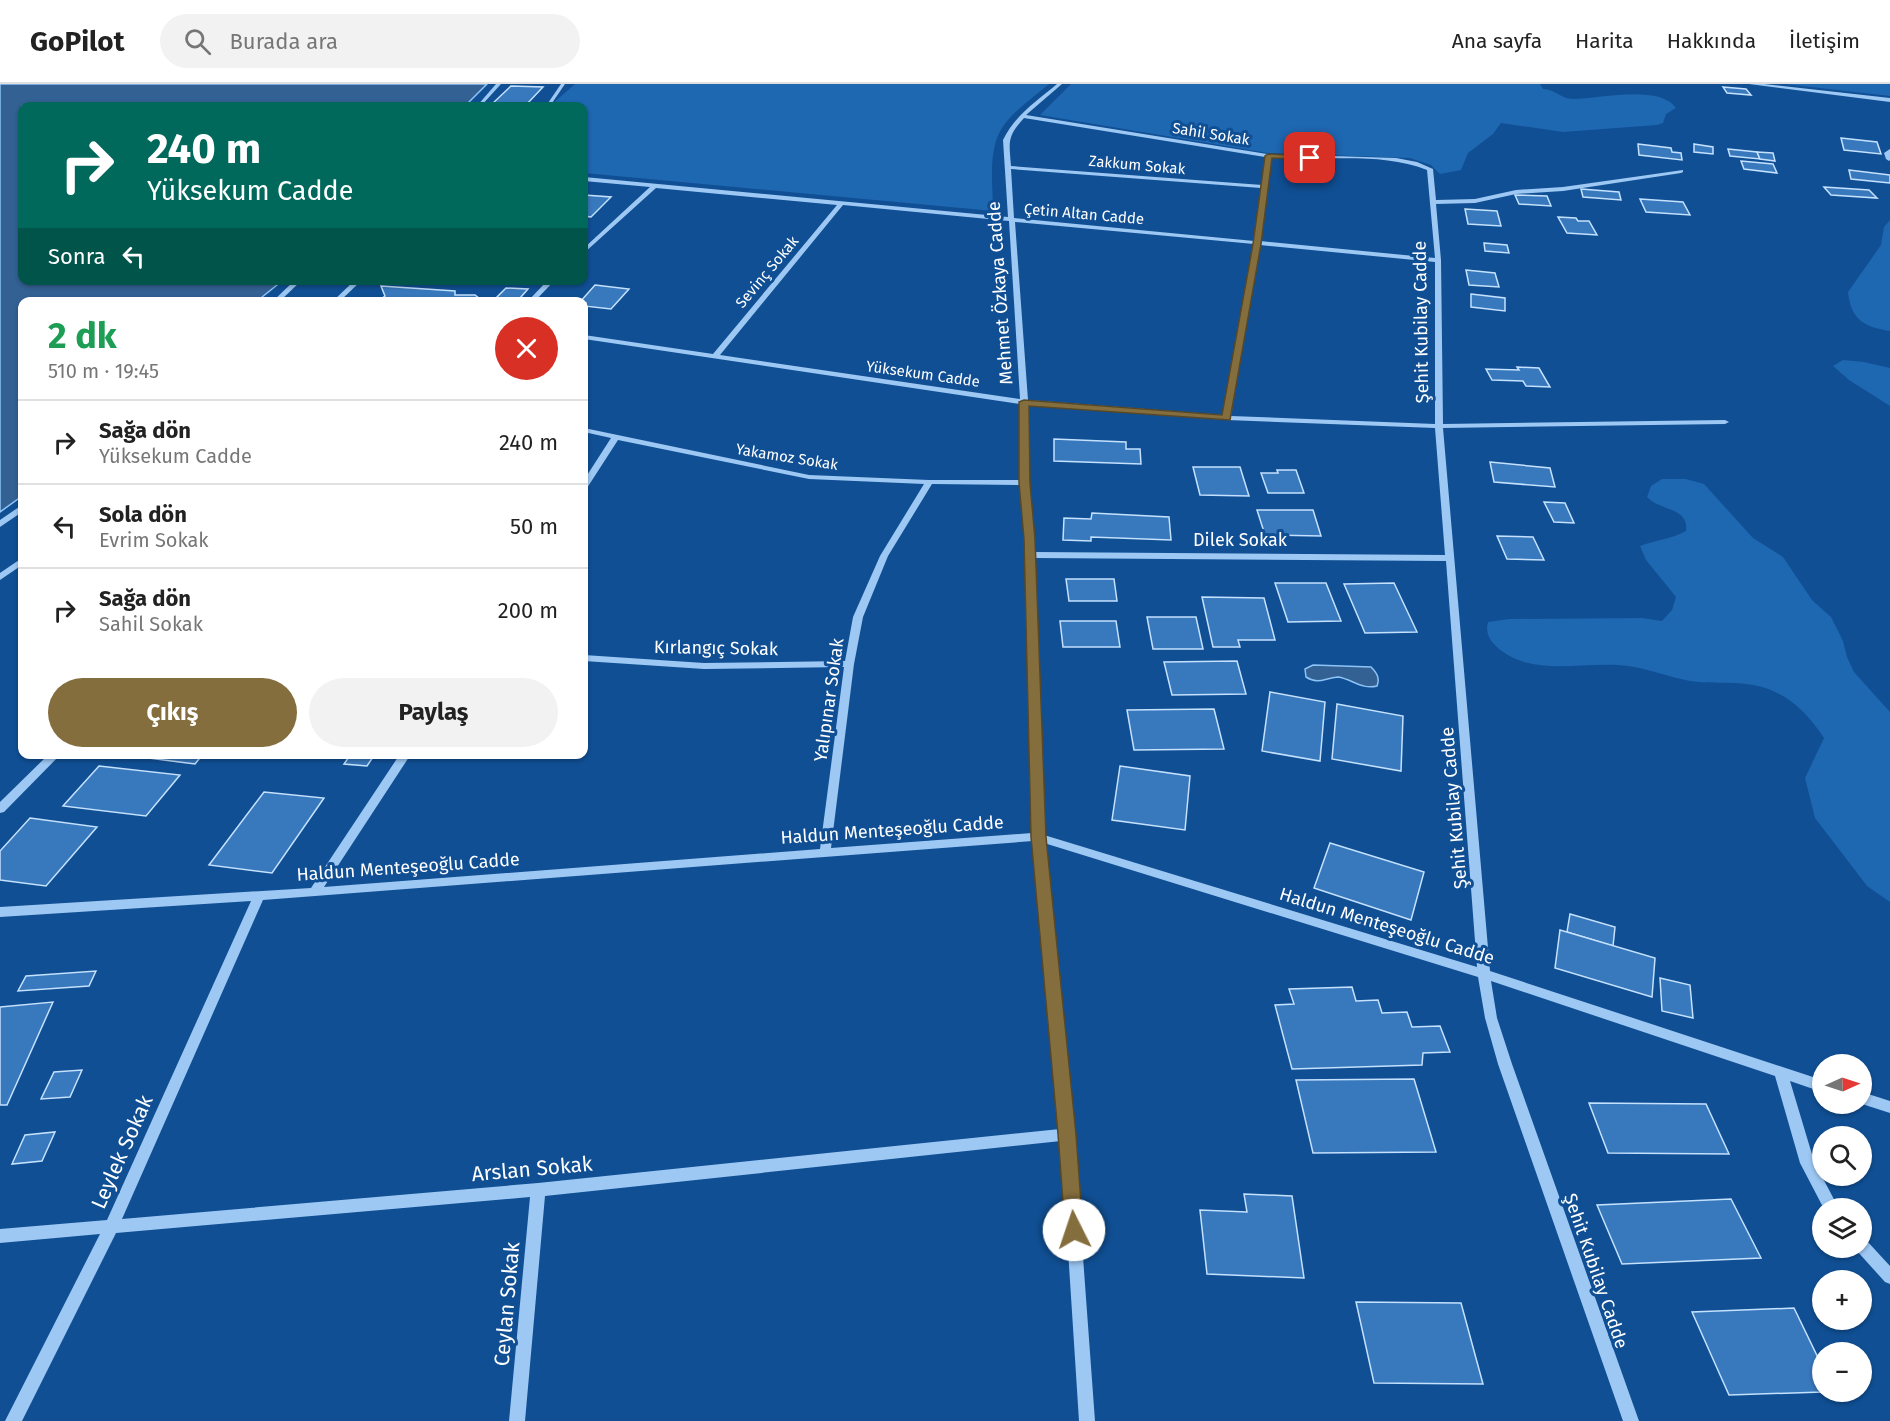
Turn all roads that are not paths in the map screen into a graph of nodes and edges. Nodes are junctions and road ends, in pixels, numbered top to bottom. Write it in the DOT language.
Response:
graph roads {
  1 [pos="499,84"];
  2 [pos="563,84"];
  3 [pos="1060,84"];
  4 [pos="1751,84"];
  5 [pos="1890,100"];
  6 [pos="483,102"];
  7 [pos="551,102"];
  8 [pos="1023,116"];
  9 [pos="1890,151"];
  10 [pos="1268,156"];
  11 [pos="1889,159"];
  12 [pos="1008,166"];
  13 [pos="1430,169"];
  14 [pos="1681,171"];
  15 [pos="588,179"];
  16 [pos="653,187"];
  17 [pos="1264,187"];
  18 [pos="1433,202"];
  19 [pos="841,204"];
  20 [pos="1011,221"];
  21 [pos="1257,244"];
  22 [pos="588,247"];
  23 [pos="1438,260"];
  24 [pos="294,285"];
  25 [pos="354,285"];
  26 [pos="547,285"];
  27 [pos="280,297"];
  28 [pos="340,297"];
  29 [pos="535,297"];
  30 [pos="588,338"];
  31 [pos="715,356"];
  32 [pos="1024,402"];
  33 [pos="1227,418"];
  34 [pos="1725,422"];
  35 [pos="1439,426"];
  36 [pos="588,431"];
  37 [pos="616,437"];
  38 [pos="588,480"];
  39 [pos="929,482"];
  40 [pos="1024,483"];
  41 [pos="18,512"];
  42 [pos="0,524"];
  43 [pos="1030,555"];
  44 [pos="1450,558"];
  45 [pos="18,564"];
  46 [pos="0,577"];
  47 [pos="588,658"];
  48 [pos="849,664"];
  49 [pos="51,759"];
  50 [pos="403,759"];
  51 [pos="0,809"];
  52 [pos="1038,837"];
  53 [pos="825,854"];
  54 [pos="314,892"];
  55 [pos="259,896"];
  56 [pos="0,912"];
  57 [pos="1484,974"];
  58 [pos="1781,1073"];
  59 [pos="1812,1083"];
  60 [pos="1872,1101"];
  61 [pos="1890,1107"];
  62 [pos="1067,1134"];
  63 [pos="538,1190"];
  64 [pos="1826,1198"];
  65 [pos="111,1227"];
  66 [pos="0,1236"];
  67 [pos="1872,1257"];
  68 [pos="1890,1277"];
  69 [pos="13,1421"];
  70 [pos="518,1421"];
  71 [pos="1088,1421"];
  72 [pos="1631,1421"];
  1 -- 6 [label="street"];
  2 -- 7 [label="street"];
  3 -- 8 [label="street, Mehmet Özkaya Cadde"];
  4 -- 5 [label="street"];
  8 -- 10 [label="street, Sahil Sokak"];
  8 -- 12 [label="street, Mehmet Özkaya Cadde"];
  9 -- 11 [label="street"];
  10 -- 13 [label="street, Sahil Sokak"];
  10 -- 17 [label="street"];
  12 -- 17 [label="street, Zakkum Sokak"];
  12 -- 20 [label="street, Mehmet Özkaya Cadde"];
  13 -- 18 [label="street, Şehit Kubilay Cadde"];
  14 -- 18 [label="street"];
  15 -- 16 [label="street, Çetin Altan Cadde"];
  16 -- 19 [label="street, Çetin Altan Cadde"];
  16 -- 22 [label="street"];
  17 -- 21 [label="street"];
  18 -- 23 [label="street, Şehit Kubilay Cadde"];
  19 -- 20 [label="street, Çetin Altan Cadde"];
  19 -- 31 [label="street, Sevinç Sokak"];
  20 -- 21 [label="street, Çetin Altan Cadde"];
  20 -- 32 [label="street, Mehmet Özkaya Cadde"];
  21 -- 23 [label="street, Çetin Altan Cadde"];
  21 -- 33 [label="street"];
  23 -- 35 [label="street, Şehit Kubilay Cadde"];
  24 -- 27 [label="street"];
  25 -- 28 [label="street"];
  26 -- 29 [label="street"];
  30 -- 31 [label="street, Yüksekum Cadde"];
  31 -- 32 [label="street, Yüksekum Cadde"];
  32 -- 33 [label="street, Yüksekum Cadde"];
  32 -- 40 [label="street, Mehmet Özkaya Cadde"];
  33 -- 35 [label="street, Yüksekum Cadde"];
  34 -- 35 [label="street, Yüksekum Cadde"];
  35 -- 44 [label="street, Şehit Kubilay Cadde"];
  36 -- 37 [label="street, Yakamoz Sokak"];
  37 -- 38 [label="street"];
  37 -- 39 [label="street, Yakamoz Sokak"];
  39 -- 40 [label="street, Yakamoz Sokak"];
  39 -- 48 [label="street, Yalıpınar Sokak"];
  40 -- 43 [label="street, Mehmet Özkaya Cadde"];
  41 -- 42 [label="street"];
  43 -- 44 [label="street, Dilek Sokak"];
  43 -- 52 [label="street, Mehmet Özkaya Cadde"];
  44 -- 57 [label="street, Şehit Kubilay Cadde"];
  45 -- 46 [label="street"];
  47 -- 48 [label="street, Kırlangıç Sokak"];
  48 -- 53 [label="street, Yalıpınar Sokak"];
  49 -- 51 [label="street"];
  50 -- 54 [label="street"];
  52 -- 53 [label="street, Haldun Menteşeoğlu Cadde"];
  52 -- 57 [label="street, Haldun Menteşeoğlu Cadde"];
  52 -- 62 [label="street, Mehmet Özkaya Cadde"];
  53 -- 54 [label="street, Haldun Menteşeoğlu Cadde"];
  54 -- 55 [label="street, Haldun Menteşeoğlu Cadde"];
  55 -- 56 [label="street, Haldun Menteşeoğlu Cadde"];
  55 -- 65 [label="street, Leylek Sokak"];
  57 -- 58 [label="street, Haldun Menteşeoğlu Cadde"];
  57 -- 72 [label="street, Şehit Kubilay Cadde"];
  58 -- 59 [label="street, Haldun Menteşeoğlu Cadde"];
  58 -- 64 [label="street"];
  60 -- 61 [label="street"];
  62 -- 63 [label="street, Arslan Sokak"];
  62 -- 71 [label="street, Mehmet Özkaya Cadde"];
  63 -- 65 [label="street, Arslan Sokak"];
  63 -- 70 [label="street, Ceylan Sokak"];
  65 -- 66 [label="street, Arslan Sokak"];
  65 -- 69 [label="street, Leylek Sokak"];
  67 -- 68 [label="street"];
}
